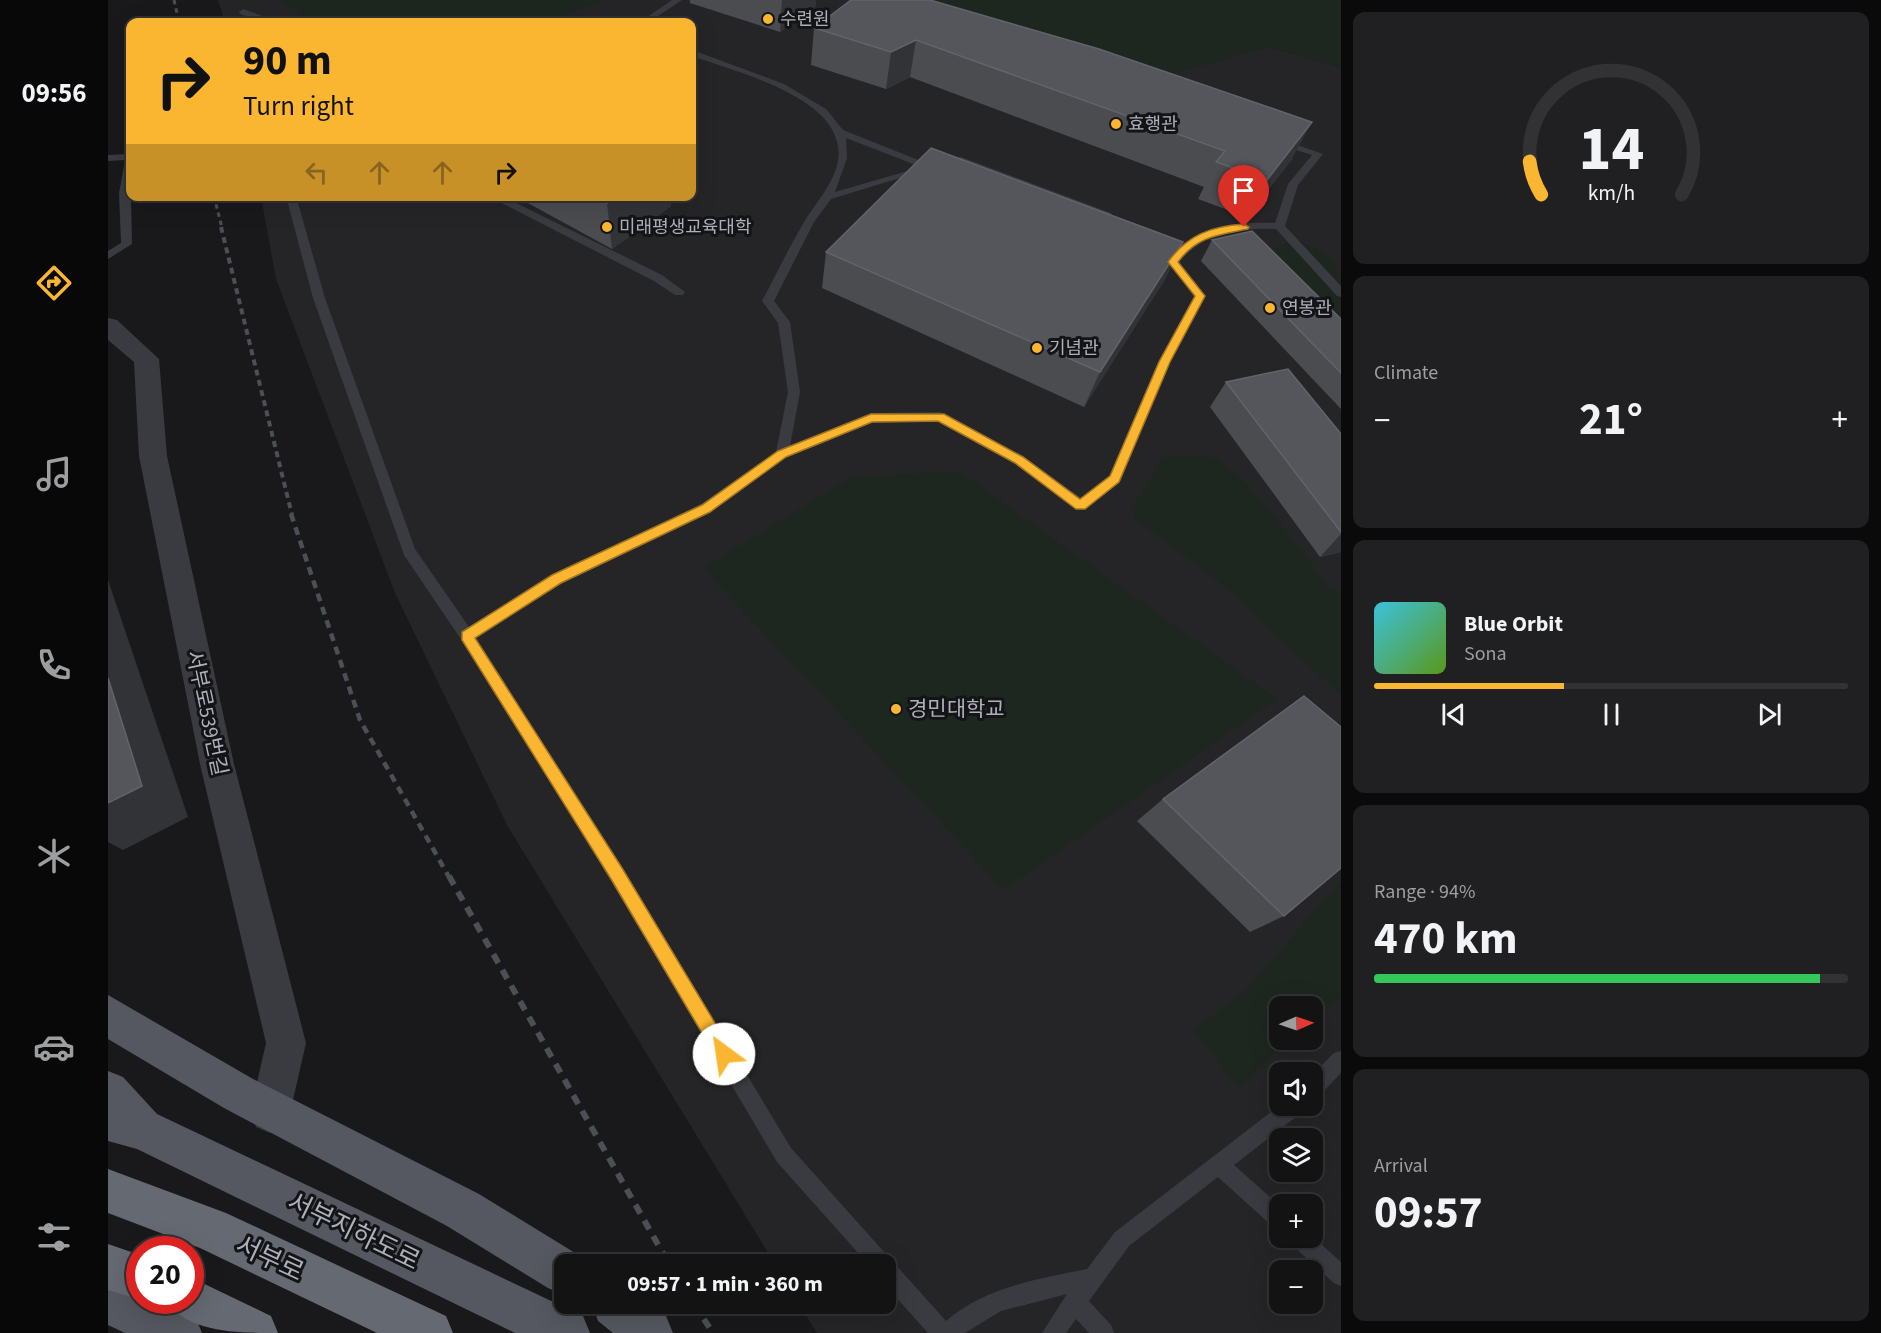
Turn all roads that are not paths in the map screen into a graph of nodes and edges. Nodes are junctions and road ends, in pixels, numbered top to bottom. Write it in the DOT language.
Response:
graph roads {
  1 [pos="240,0"];
  2 [pos="678,0"];
  3 [pos="243,12"];
  4 [pos="245,18"];
  5 [pos="260,18"];
  6 [pos="650,18"];
  7 [pos="696,54"];
  8 [pos="838,132"];
  9 [pos="1272,140"];
  10 [pos="108,158"];
  11 [pos="126,158"];
  12 [pos="939,164"];
  13 [pos="126,181"];
  14 [pos="827,197"];
  15 [pos="292,201"];
  16 [pos="503,201"];
  17 [pos="1119,219"];
  18 [pos="1279,226"];
  19 [pos="108,256"];
  20 [pos="679,292"];
  21 [pos="1341,293"];
  22 [pos="108,326"];
  23 [pos="782,454"];
  24 [pos="467,636"];
  25 [pos="108,1015"];
  26 [pos="1341,1060"];
  27 [pos="1323,1078"];
  28 [pos="108,1092"];
  29 [pos="270,1113"];
  30 [pos="1281,1116"];
  31 [pos="125,1125"];
  32 [pos="1219,1164"];
  33 [pos="108,1191"];
  34 [pos="1269,1210"];
  35 [pos="1310,1248"];
  36 [pos="872,1254"];
  37 [pos="554,1266"];
  38 [pos="108,1267"];
  39 [pos="126,1273"];
  40 [pos="1341,1276"];
  41 [pos="1093,1278"];
  42 [pos="896,1281"];
  43 [pos="108,1301"];
  44 [pos="1075,1302"];
  45 [pos="204,1307"];
  46 [pos="627,1314"];
  47 [pos="178,1333"];
  48 [pos="254,1333"];
  49 [pos="429,1333"];
  50 [pos="566,1333"];
  51 [pos="649,1333"];
  52 [pos="942,1333"];
  53 [pos="949,1333"];
  54 [pos="1053,1333"];
  55 [pos="1103,1333"];
  1 -- 3 [label="lane"];
  2 -- 6 [label="lane"];
  3 -- 4 [label="lane"];
  3 -- 5 [label="lane"];
  7 -- 8 [label="lane"];
  8 -- 12 [label="lane"];
  8 -- 14 [label="lane"];
  9 -- 18 [label="lane"];
  10 -- 11 [label="lane"];
  12 -- 14 [label="lane"];
  12 -- 17 [label="lane"];
  13 -- 19 [label="lane"];
  14 -- 23 [label="lane"];
  15 -- 24 [label="lane"];
  16 -- 20 [label="lane"];
  18 -- 21 [label="lane"];
  18 -- 23 [label="lane"];
  22 -- 29 [label="street, 서부로539번길"];
  23 -- 24 [label="lane"];
  24 -- 36 [label="lane"];
  25 -- 29 [label="main road"];
  26 -- 27 [label="lane"];
  28 -- 31 [label="main road"];
  29 -- 37 [label="main road"];
  30 -- 32 [label="lane"];
  31 -- 50 [label="main road, 서부지하도로"];
  32 -- 34 [label="lane"];
  32 -- 41 [label="lane"];
  33 -- 49 [label="highway, 서부로"];
  35 -- 40 [label="lane"];
  38 -- 39 [label="highway"];
  41 -- 44 [label="lane"];
  41 -- 53 [label="lane"];
  42 -- 52 [label="lane"];
  43 -- 47 [label="main road"];
  44 -- 54 [label="lane"];
  44 -- 55 [label="lane"];
  45 -- 48 [label="highway"];
  46 -- 51 [label="main road"];
}
